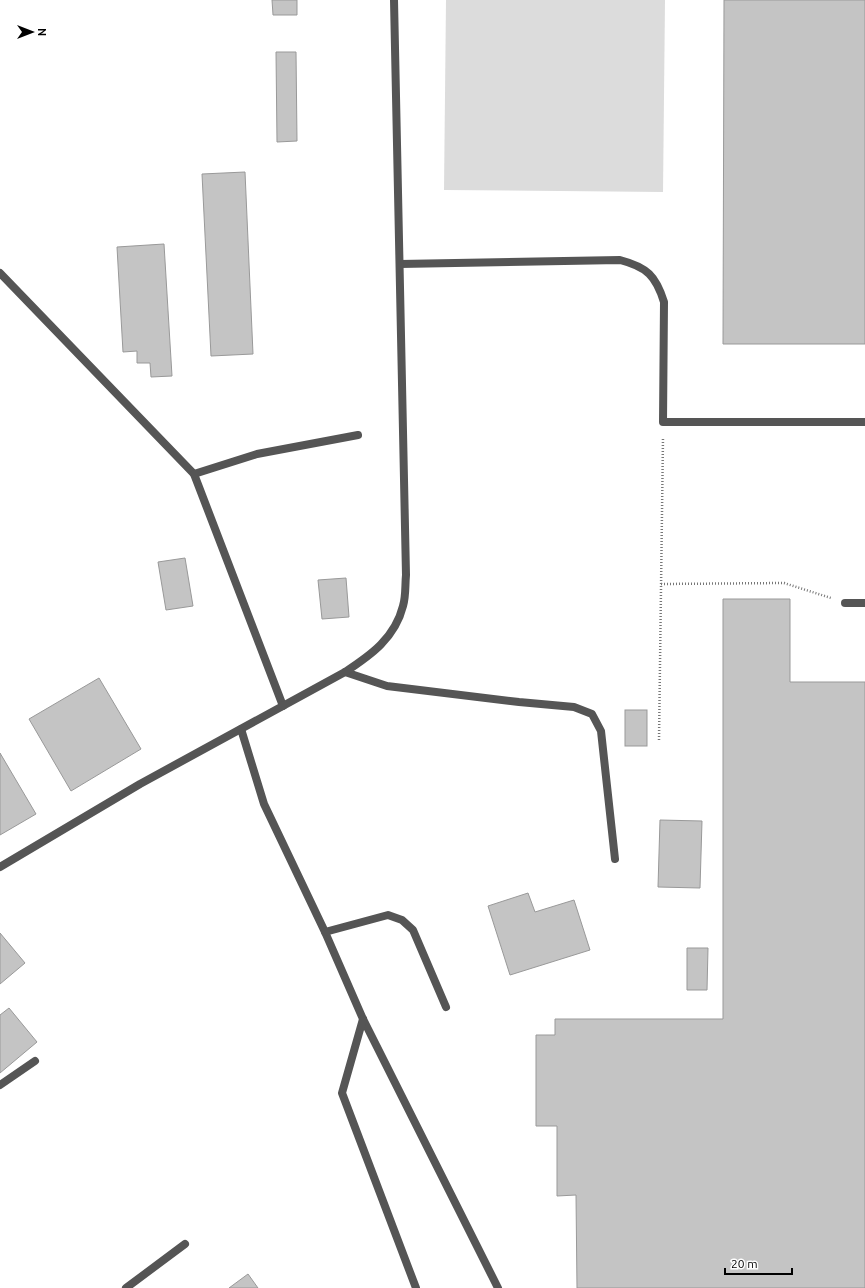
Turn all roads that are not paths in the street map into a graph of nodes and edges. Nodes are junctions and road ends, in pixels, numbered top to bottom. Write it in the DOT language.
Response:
graph roads {
  1 [pos="394,0"];
  2 [pos="400,264"];
  3 [pos="0,273"];
  4 [pos="865,422"];
  5 [pos="358,435"];
  6 [pos="194,474"];
  7 [pos="845,603"];
  8 [pos="865,603"];
  9 [pos="345,672"];
  10 [pos="283,706"];
  11 [pos="241,729"];
  12 [pos="615,859"];
  13 [pos="0,867"];
  14 [pos="325,932"];
  15 [pos="446,1007"];
  16 [pos="363,1019"];
  17 [pos="34,1061"];
  18 [pos="0,1085"];
  19 [pos="185,1244"];
  20 [pos="126,1288"];
  21 [pos="416,1288"];
  22 [pos="498,1288"];
  1 -- 2 [label="street"];
  2 -- 4 [label="street"];
  2 -- 9 [label="street"];
  3 -- 6 [label="street"];
  5 -- 6 [label="street"];
  6 -- 10 [label="street"];
  7 -- 8 [label="street"];
  9 -- 10 [label="street"];
  9 -- 12 [label="street"];
  10 -- 11 [label="street"];
  11 -- 13 [label="street"];
  11 -- 14 [label="street"];
  14 -- 15 [label="street"];
  14 -- 16 [label="street"];
  16 -- 21 [label="street"];
  16 -- 22 [label="street"];
  17 -- 18 [label="street"];
  19 -- 20 [label="street"];
}
